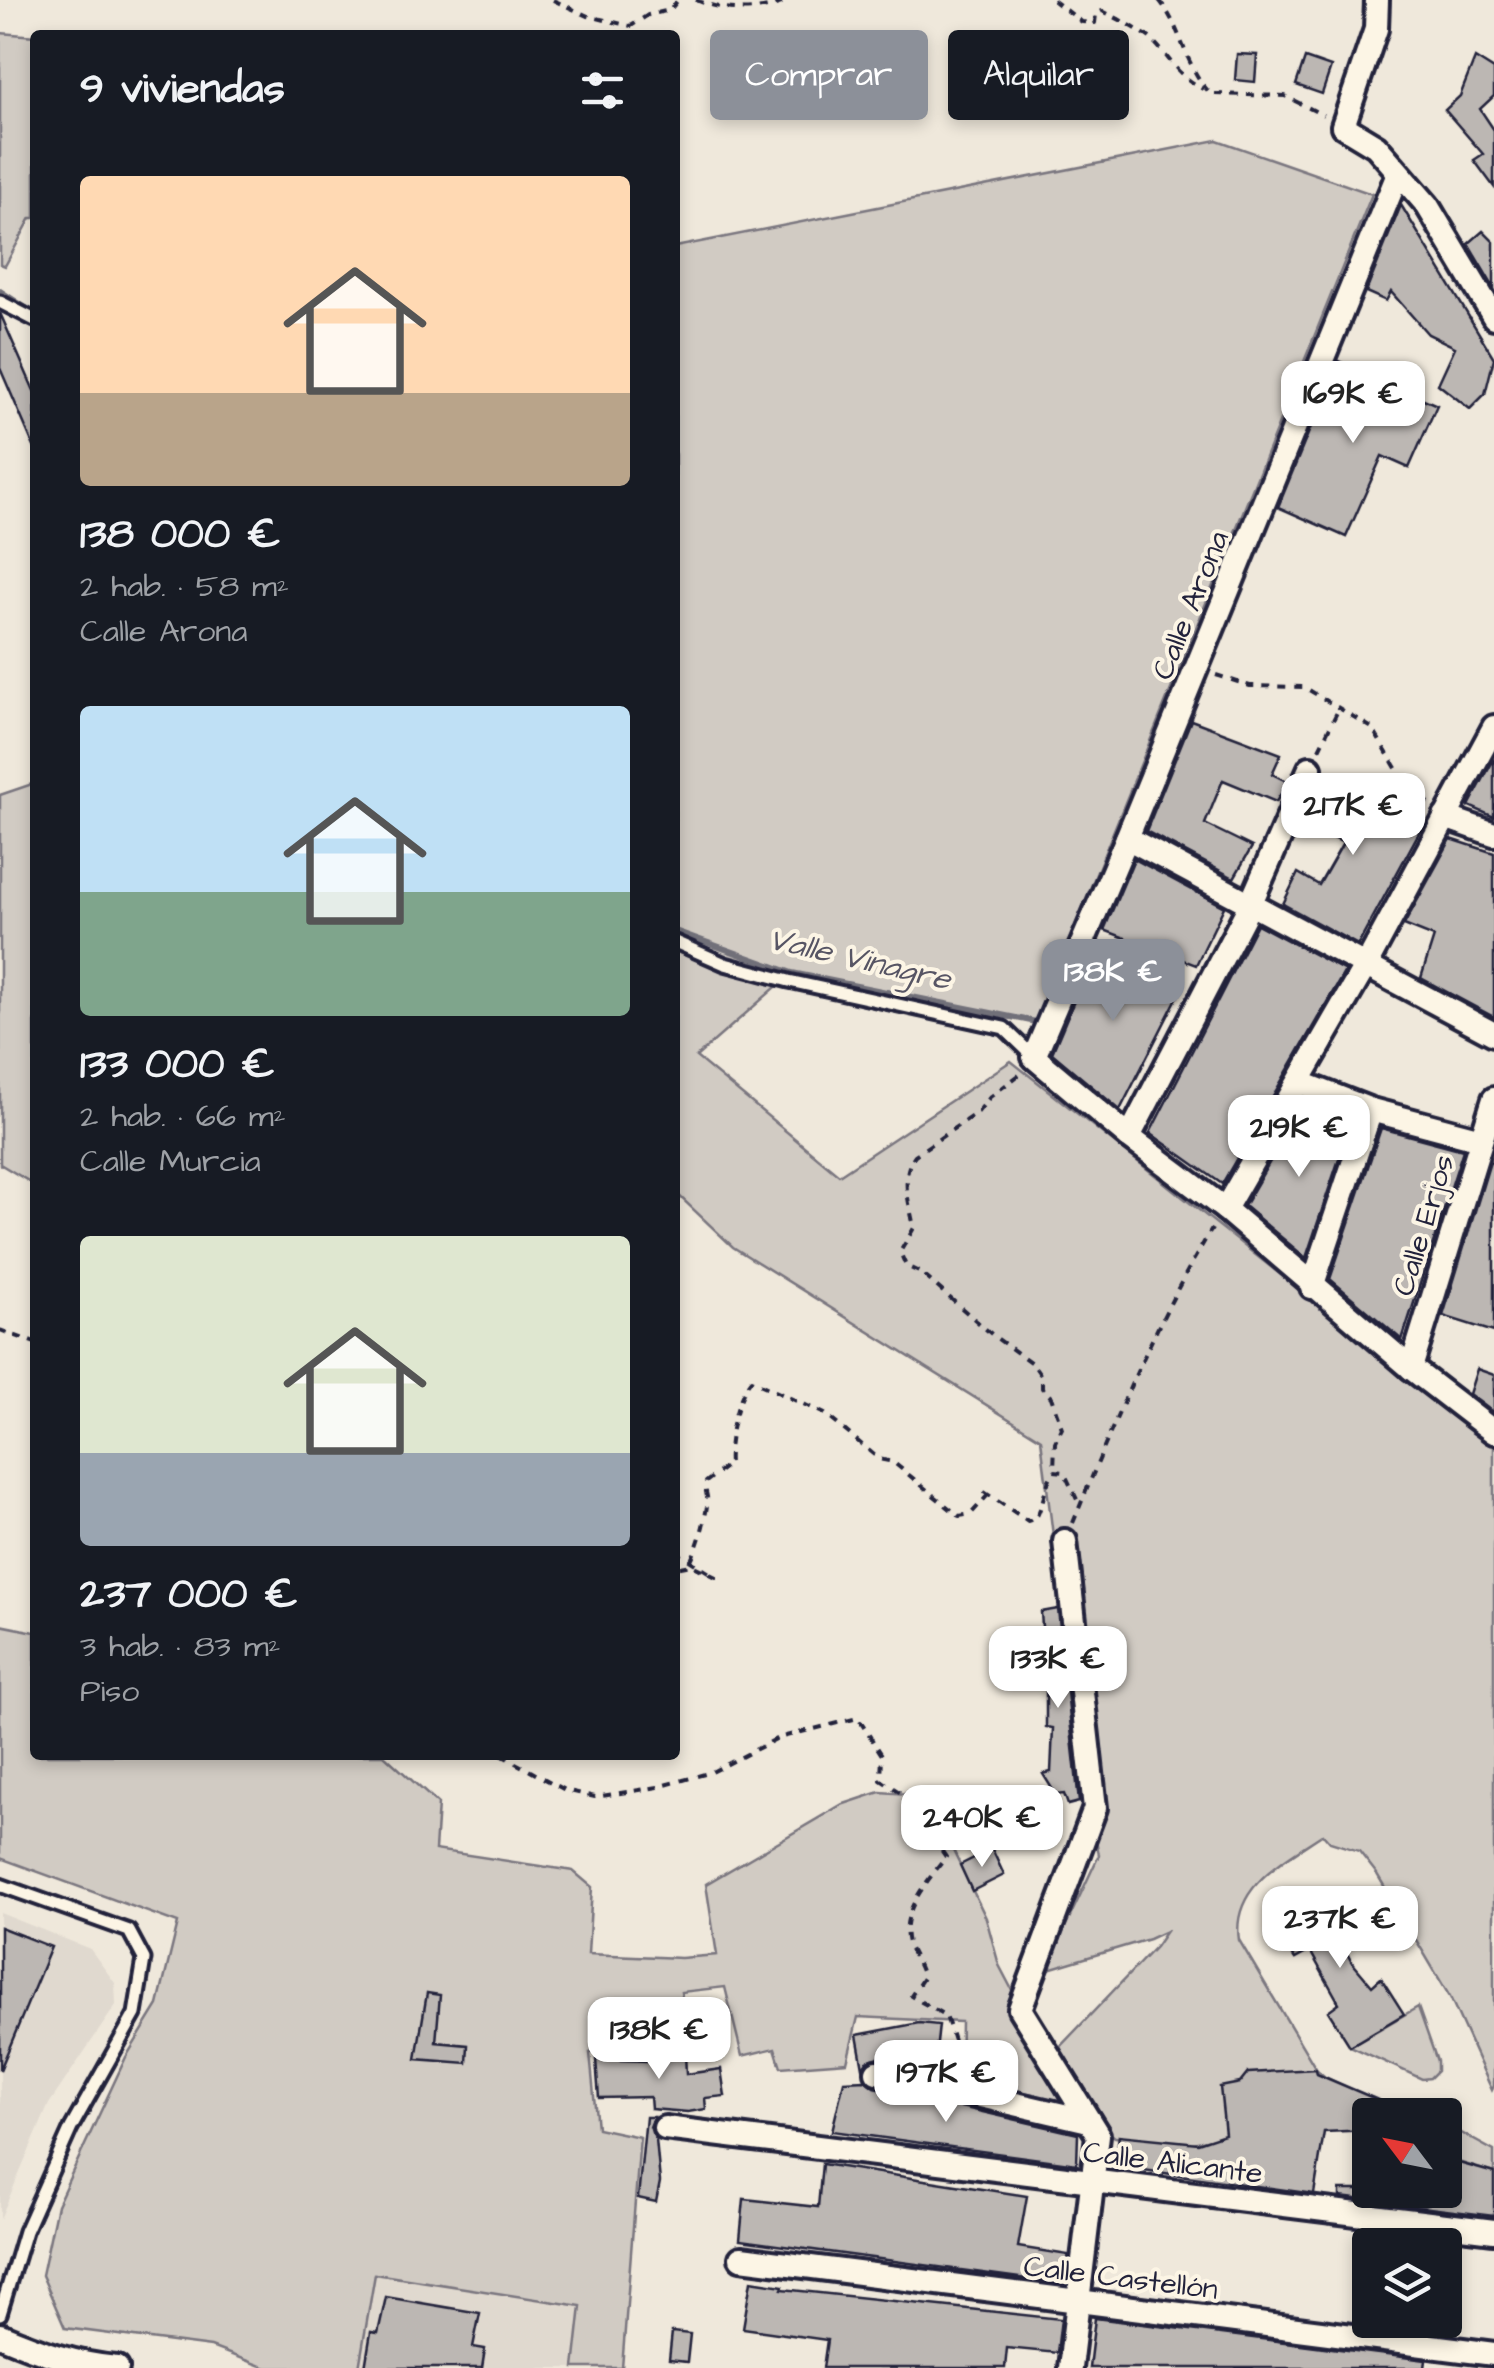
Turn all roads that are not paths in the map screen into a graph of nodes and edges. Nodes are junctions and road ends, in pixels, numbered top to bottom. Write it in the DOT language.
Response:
graph roads {
  1 [pos="1378,0"];
  2 [pos="1398,174"];
  3 [pos="0,302"];
  4 [pos="30,317"];
  5 [pos="1494,317"];
  6 [pos="1494,727"];
  7 [pos="1310,768"];
  8 [pos="1444,818"];
  9 [pos="1494,834"];
  10 [pos="1127,838"];
  11 [pos="1250,905"];
  12 [pos="680,944"];
  13 [pos="1366,965"];
  14 [pos="1494,1034"];
  15 [pos="1034,1057"];
  16 [pos="1299,1082"];
  17 [pos="1494,1099"];
  18 [pos="1371,1110"];
  19 [pos="1129,1137"];
  20 [pos="1481,1139"];
  21 [pos="1224,1210"];
  22 [pos="1312,1287"];
  23 [pos="1410,1368"];
  24 [pos="1494,1432"];
  25 [pos="1065,1541"];
  26 [pos="0,1886"];
  27 [pos="878,2072"];
  28 [pos="1089,2120"];
  29 [pos="666,2128"];
  30 [pos="1094,2182"];
  31 [pos="1494,2232"];
  32 [pos="742,2258"];
  33 [pos="1078,2302"];
  34 [pos="0,2314"];
  35 [pos="0,2336"];
  36 [pos="1494,2354"];
  37 [pos="117,2368"];
  38 [pos="1070,2368"];
  1 -- 2 [label="street"];
  2 -- 5 [label="street"];
  2 -- 10 [label="street, Calle Arona"];
  3 -- 4 [label="lane"];
  6 -- 8 [label="street"];
  7 -- 11 [label="street"];
  8 -- 9 [label="street"];
  8 -- 13 [label="street"];
  10 -- 11 [label="street"];
  10 -- 15 [label="street, Calle Arona"];
  11 -- 13 [label="street"];
  11 -- 19 [label="street"];
  12 -- 15 [label="lane"];
  13 -- 14 [label="street"];
  13 -- 16 [label="street"];
  15 -- 19 [label="street"];
  16 -- 18 [label="street"];
  16 -- 21 [label="street"];
  17 -- 20 [label="street, Calle Erjos"];
  18 -- 20 [label="street"];
  18 -- 22 [label="street"];
  19 -- 21 [label="street"];
  20 -- 23 [label="street, Calle Erjos"];
  21 -- 22 [label="street"];
  22 -- 23 [label="street"];
  23 -- 24 [label="street"];
  25 -- 28 [label="street"];
  26 -- 34 [label="lane"];
  27 -- 28 [label="street"];
  28 -- 30 [label="street"];
  29 -- 30 [label="street, Calle Alicante"];
  30 -- 31 [label="street, Calle Alicante"];
  30 -- 33 [label="street"];
  32 -- 33 [label="street, Calle Castellón"];
  33 -- 36 [label="street, Calle Castellón"];
  33 -- 38 [label="street"];
  35 -- 37 [label="street"];
}
